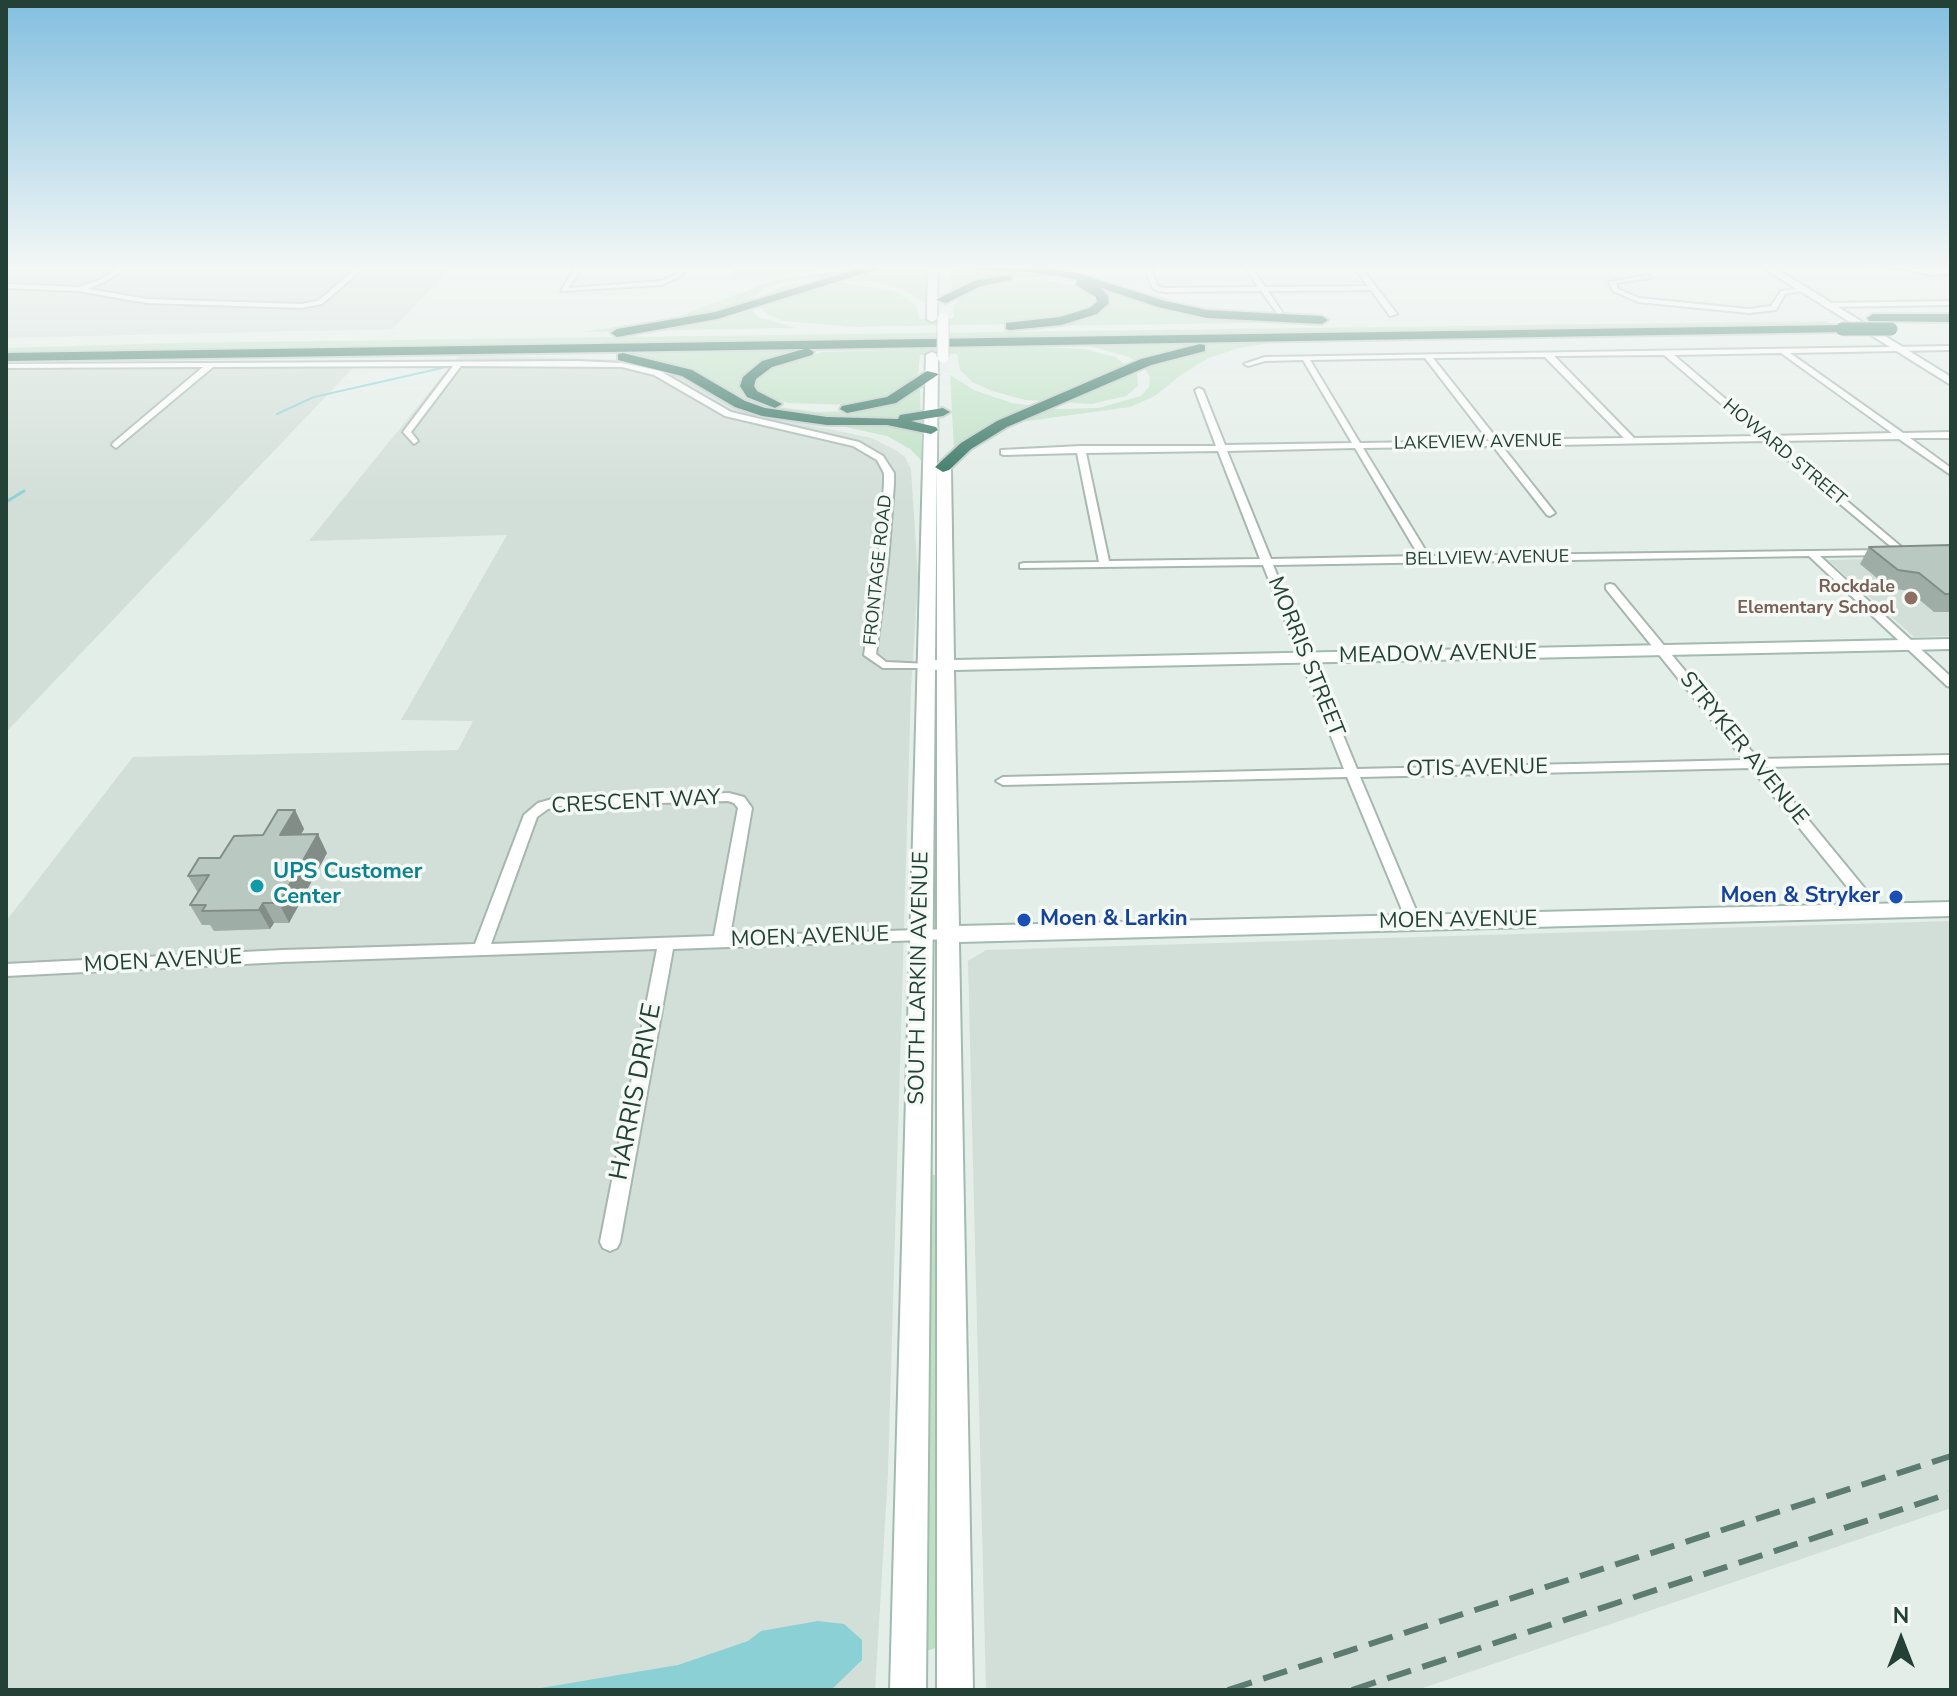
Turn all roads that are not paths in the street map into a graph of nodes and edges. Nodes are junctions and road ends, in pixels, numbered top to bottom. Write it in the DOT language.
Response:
graph roads {
  1 [pos="51,345"];
  2 [pos="671,345"];
  3 [pos="858,345"];
  4 [pos="937,345"];
  5 [pos="1217,345"];
  6 [pos="1891,345"];
  7 [pos="6,346"];
  8 [pos="1951,348"];
  9 [pos="421,349"];
  10 [pos="1898,349"];
  11 [pos="1782,351"];
  12 [pos="1667,353"];
  13 [pos="1547,354"];
  14 [pos="937,356"];
  15 [pos="1427,356"];
  16 [pos="6,357"];
  17 [pos="1305,358"];
  18 [pos="212,364"];
  19 [pos="1248,364"];
  20 [pos="458,365"];
  21 [pos="6,366"];
  22 [pos="932,374"];
  23 [pos="1951,382"];
  24 [pos="1199,390"];
  25 [pos="935,418"];
  26 [pos="1951,435"];
  27 [pos="1900,436"];
  28 [pos="1767,438"];
  29 [pos="414,441"];
  30 [pos="1632,441"];
  31 [pos="1494,443"];
  32 [pos="116,445"];
  33 [pos="1357,445"];
  34 [pos="1220,446"];
  35 [pos="1081,449"];
  36 [pos="1004,452"];
  37 [pos="943,467"];
  38 [pos="1951,472"];
  39 [pos="1550,513"];
  40 [pos="1901,552"];
  41 [pos="1914,552"];
  42 [pos="1811,553"];
  43 [pos="1426,560"];
  44 [pos="1266,562"];
  45 [pos="1105,565"];
  46 [pos="1024,566"];
  47 [pos="1610,587"];
  48 [pos="1909,644"];
  49 [pos="1951,644"];
  50 [pos="1663,650"];
  51 [pos="1304,657"];
  52 [pos="947,665"];
  53 [pos="925,666"];
  54 [pos="1951,683"];
  55 [pos="1951,759"];
  56 [pos="1756,764"];
  57 [pos="1351,771"];
  58 [pos="1003,781"];
  59 [pos="1951,909"];
  60 [pos="1875,911"];
  61 [pos="1414,922"];
  62 [pos="936,934"];
  63 [pos="721,942"];
  64 [pos="666,943"];
  65 [pos="481,949"];
  66 [pos="6,970"];
  67 [pos="610,1242"];
  68 [pos="908,1690"];
  69 [pos="955,1690"];
  1 -- 7 [label="highway"];
  2 -- 9 [label="highway"];
  3 -- 22 [label="highway"];
  4 -- 14 [label="main road, SOUTH LARKIN AVENUE, bridge"];
  5 -- 37 [label="highway"];
  6 -- 10 [label="main road"];
  8 -- 10 [label="street"];
  9 -- 16 [label="highway"];
  9 -- 25 [label="highway"];
  10 -- 11 [label="street"];
  10 -- 23 [label="main road"];
  11 -- 12 [label="street"];
  11 -- 27 [label="street"];
  12 -- 13 [label="street"];
  12 -- 28 [label="street, HOWARD STREET"];
  13 -- 15 [label="street"];
  13 -- 30 [label="street"];
  14 -- 22 [label="main road, SOUTH LARKIN AVENUE"];
  14 -- 25 [label="main road, SOUTH LARKIN AVENUE"];
  15 -- 17 [label="street"];
  15 -- 31 [label="street"];
  17 -- 19 [label="street"];
  17 -- 33 [label="street"];
  18 -- 20 [label="street, FRONTAGE ROAD"];
  18 -- 21 [label="street, FRONTAGE ROAD"];
  18 -- 32 [label="street"];
  20 -- 29 [label="street"];
  20 -- 53 [label="street, FRONTAGE ROAD"];
  22 -- 25 [label="main road, SOUTH LARKIN AVENUE"];
  24 -- 34 [label="street, MORRIS STREET"];
  25 -- 37 [label="main road, SOUTH LARKIN AVENUE"];
  25 -- 53 [label="main road, SOUTH LARKIN AVENUE"];
  26 -- 27 [label="street, LAKEVIEW AVENUE"];
  27 -- 28 [label="street, LAKEVIEW AVENUE"];
  27 -- 38 [label="street"];
  28 -- 30 [label="street, LAKEVIEW AVENUE"];
  28 -- 40 [label="street, HOWARD STREET"];
  30 -- 31 [label="street, LAKEVIEW AVENUE"];
  31 -- 33 [label="street, LAKEVIEW AVENUE"];
  31 -- 39 [label="street"];
  33 -- 34 [label="street, LAKEVIEW AVENUE"];
  33 -- 43 [label="street"];
  34 -- 35 [label="street, LAKEVIEW AVENUE"];
  34 -- 44 [label="street, MORRIS STREET"];
  35 -- 36 [label="street, LAKEVIEW AVENUE"];
  35 -- 45 [label="street"];
  37 -- 52 [label="main road, SOUTH LARKIN AVENUE"];
  40 -- 41 [label="street, BELLVIEW AVENUE"];
  40 -- 42 [label="street, BELLVIEW AVENUE"];
  42 -- 43 [label="street, BELLVIEW AVENUE"];
  42 -- 48 [label="street"];
  43 -- 44 [label="street, BELLVIEW AVENUE"];
  44 -- 45 [label="street, BELLVIEW AVENUE"];
  44 -- 51 [label="street, MORRIS STREET"];
  45 -- 46 [label="street, BELLVIEW AVENUE"];
  47 -- 50 [label="street, STRYKER AVENUE"];
  48 -- 49 [label="main road, MEADOW AVENUE"];
  48 -- 50 [label="main road, MEADOW AVENUE"];
  48 -- 54 [label="street"];
  50 -- 51 [label="main road, MEADOW AVENUE"];
  50 -- 56 [label="street, STRYKER AVENUE"];
  51 -- 52 [label="main road, MEADOW AVENUE"];
  51 -- 57 [label="street, MORRIS STREET"];
  52 -- 53 [label="main road, MEADOW AVENUE"];
  52 -- 62 [label="main road, SOUTH LARKIN AVENUE"];
  53 -- 62 [label="main road, SOUTH LARKIN AVENUE"];
  55 -- 56 [label="street, OTIS AVENUE"];
  56 -- 57 [label="street, OTIS AVENUE"];
  56 -- 60 [label="street, STRYKER AVENUE"];
  57 -- 58 [label="street, OTIS AVENUE"];
  57 -- 61 [label="street, MORRIS STREET"];
  59 -- 60 [label="main road, MOEN AVENUE"];
  60 -- 61 [label="main road, MOEN AVENUE"];
  61 -- 62 [label="main road, MOEN AVENUE"];
  62 -- 63 [label="street, MOEN AVENUE"];
  62 -- 68 [label="main road, SOUTH LARKIN AVENUE"];
  62 -- 69 [label="main road, SOUTH LARKIN AVENUE"];
  63 -- 64 [label="street, MOEN AVENUE"];
  63 -- 65 [label="street, CRESCENT WAY"];
  64 -- 65 [label="street, MOEN AVENUE"];
  64 -- 67 [label="street, HARRIS DRIVE"];
  65 -- 66 [label="street, MOEN AVENUE"];
}
